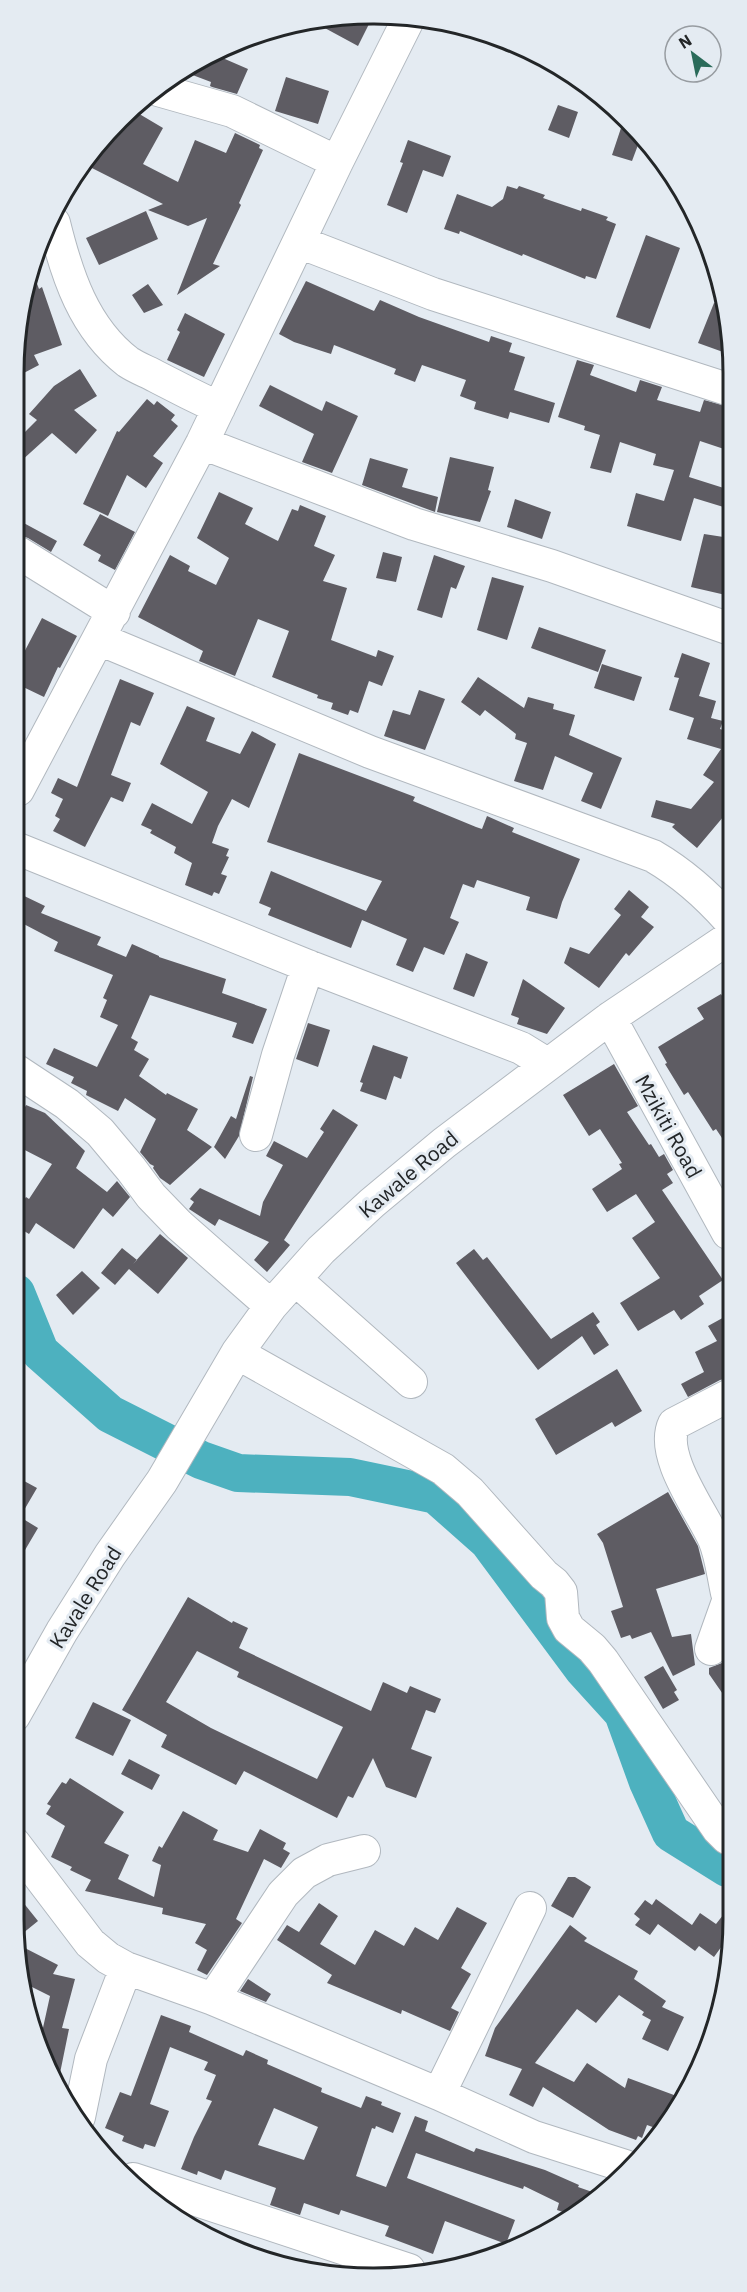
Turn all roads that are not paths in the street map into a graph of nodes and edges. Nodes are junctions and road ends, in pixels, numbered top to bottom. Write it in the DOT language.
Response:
graph roads {
  1 [pos="405,26"];
  2 [pos="166,92"];
  3 [pos="338,162"];
  4 [pos="55,230"];
  5 [pos="299,242"];
  6 [pos="723,388"];
  7 [pos="219,408"];
  8 [pos="202,443"];
  9 [pos="24,556"];
  10 [pos="114,612"];
  11 [pos="723,627"];
  12 [pos="99,639"];
  13 [pos="24,779"];
  14 [pos="24,851"];
  15 [pos="723,914"];
  16 [pos="723,942"];
  17 [pos="308,966"];
  18 [pos="610,1018"];
  19 [pos="547,1064"];
  20 [pos="24,1076"];
  21 [pos="256,1134"];
  22 [pos="723,1224"];
  23 [pos="295,1279"];
  24 [pos="271,1306"];
  25 [pos="237,1353"];
  26 [pos="411,1382"];
  27 [pos="723,1399"];
  28 [pos="162,1481"];
  29 [pos="723,1574"];
  30 [pos="723,1615"];
  31 [pos="711,1649"];
  32 [pos="24,1698"];
  33 [pos="723,1834"];
  34 [pos="363,1851"];
  35 [pos="24,1856"];
  36 [pos="530,1908"];
  37 [pos="126,1968"];
  38 [pos="213,1999"];
  39 [pos="439,2094"];
  40 [pos="81,2109"];
  41 [pos="622,2165"];
  42 [pos="146,2183"];
  43 [pos="399,2267"];
  1 -- 3 [label="street"];
  2 -- 3 [label="street"];
  3 -- 5 [label="street"];
  4 -- 7 [label="street"];
  5 -- 6 [label="street"];
  5 -- 7 [label="street"];
  7 -- 8 [label="street"];
  8 -- 10 [label="street"];
  8 -- 11 [label="street"];
  9 -- 10 [label="street"];
  10 -- 12 [label="street"];
  12 -- 13 [label="street"];
  12 -- 15 [label="street"];
  14 -- 17 [label="street"];
  16 -- 18 [label="street, Kawale Road"];
  17 -- 19 [label="street"];
  17 -- 21 [label="street"];
  18 -- 19 [label="street, Kawale Road"];
  18 -- 22 [label="street, Mzikiti Road"];
  19 -- 23 [label="street, Kawale Road"];
  20 -- 24 [label="street"];
  23 -- 24 [label="street, Kawale Road"];
  23 -- 26 [label="street"];
  24 -- 25 [label="street, Kawale Road"];
  25 -- 28 [label="street, Kawale Road"];
  25 -- 33 [label="street"];
  27 -- 29 [label="street"];
  28 -- 32 [label="street, Kavale Road"];
  30 -- 31 [label="street"];
  34 -- 38 [label="street"];
  35 -- 37 [label="street"];
  36 -- 39 [label="street"];
  37 -- 38 [label="street"];
  37 -- 40 [label="street"];
  38 -- 39 [label="street"];
  39 -- 41 [label="street"];
  42 -- 43 [label="street"];
}
